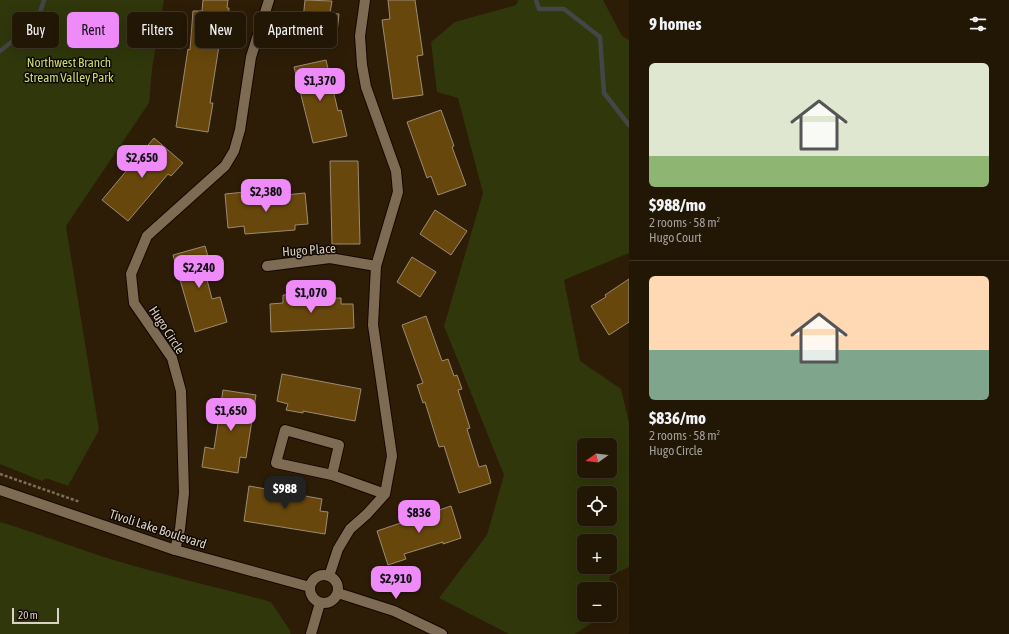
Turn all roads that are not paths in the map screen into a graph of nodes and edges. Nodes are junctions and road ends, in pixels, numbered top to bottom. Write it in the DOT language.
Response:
graph roads {
  1 [pos="269,0"];
  2 [pos="365,0"];
  3 [pos="268,266"];
  4 [pos="376,266"];
  5 [pos="332,475"];
  6 [pos="0,490"];
  7 [pos="385,494"];
  8 [pos="175,550"];
  9 [pos="329,576"];
  10 [pos="310,587"];
  11 [pos="338,594"];
  12 [pos="320,603"];
  13 [pos="311,634"];
  14 [pos="442,634"];
  1 -- 8 [label="street, Hugo Circle"];
  2 -- 4 [label="street"];
  3 -- 4 [label="street, Hugo Place"];
  4 -- 7 [label="street"];
  5 -- 5 [label="street"];
  5 -- 7 [label="street"];
  6 -- 8 [label="street, Tivoli Lake Boulevard"];
  7 -- 9 [label="street"];
  8 -- 10 [label="street, Tivoli Lake Boulevard"];
  9 -- 10 [label="street"];
  9 -- 11 [label="street"];
  10 -- 12 [label="street"];
  11 -- 12 [label="street"];
  11 -- 14 [label="street"];
  12 -- 13 [label="street"];
}
